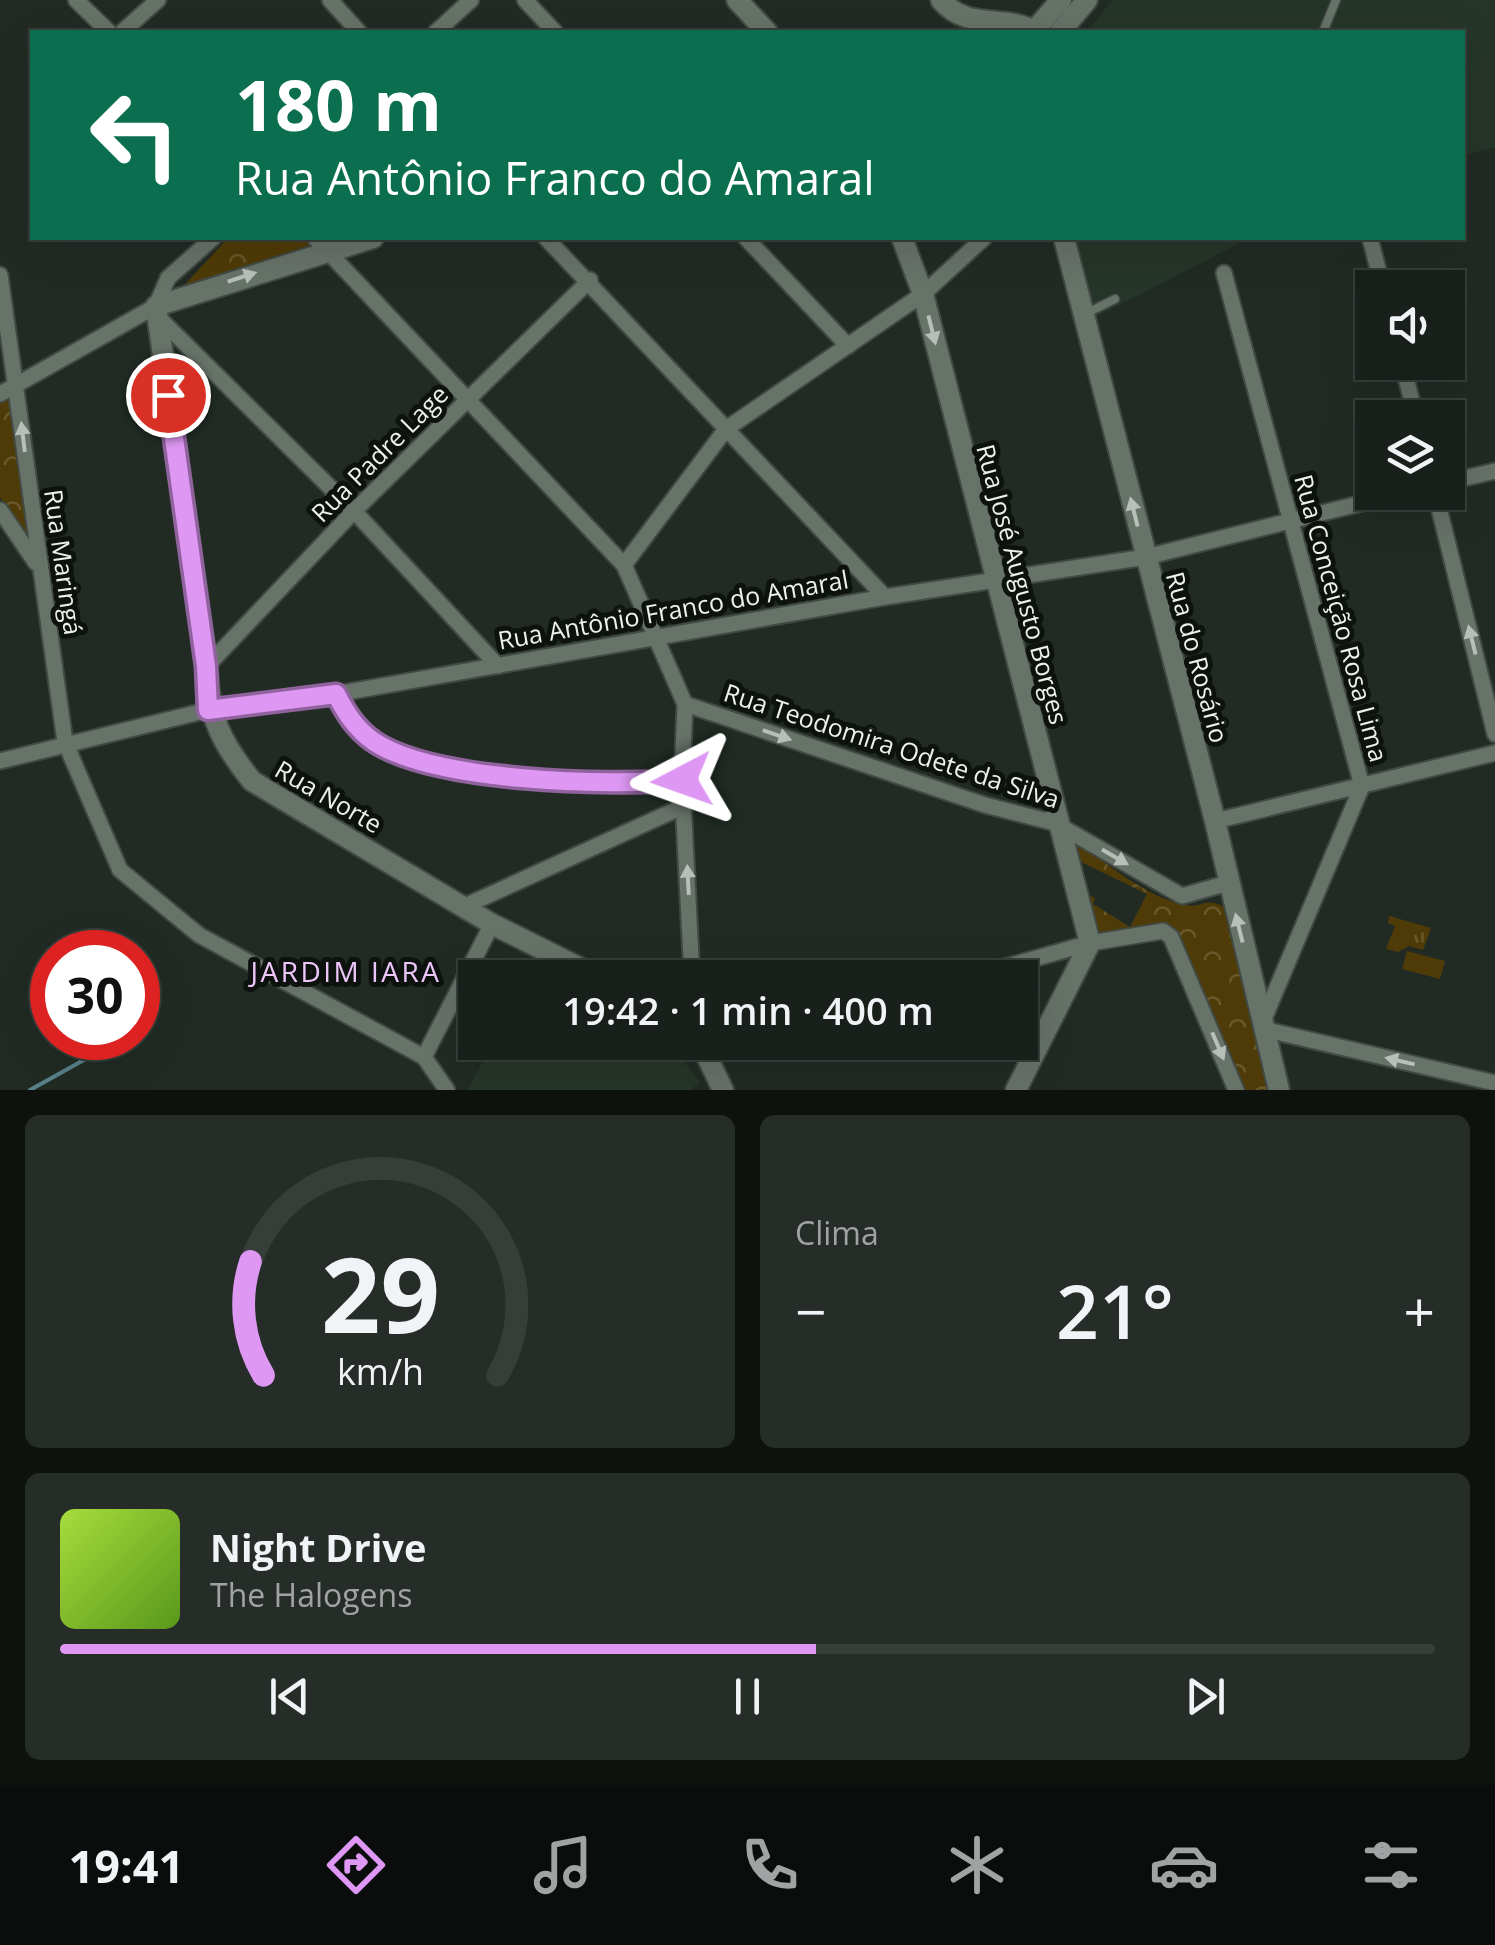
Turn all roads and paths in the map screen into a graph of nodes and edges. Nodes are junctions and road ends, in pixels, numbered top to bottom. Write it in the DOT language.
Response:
graph roads {
  1 [pos="76,0"];
  2 [pos="158,0"];
  3 [pos="330,0"];
  4 [pos="471,0"];
  5 [pos="525,0"];
  6 [pos="736,0"];
  7 [pos="941,0"];
  8 [pos="1060,0"];
  9 [pos="1087,0"];
  10 [pos="1336,0"];
  11 [pos="1006,29"];
  12 [pos="107,30"];
  13 [pos="124,30"];
  14 [pos="357,30"];
  15 [pos="438,30"];
  16 [pos="554,30"];
  17 [pos="764,30"];
  18 [pos="1037,30"];
  19 [pos="1062,30"];
  20 [pos="1324,30"];
  21 [pos="211,240"];
  22 [pos="352,240"];
  23 [pos="548,240"];
  24 [pos="748,240"];
  25 [pos="903,240"];
  26 [pos="982,240"];
  27 [pos="1065,240"];
  28 [pos="1371,240"];
  29 [pos="321,243"];
  30 [pos="1378,270"];
  31 [pos="1224,273"];
  32 [pos="0,275"];
  33 [pos="590,280"];
  34 [pos="923,294"];
  35 [pos="1115,298"];
  36 [pos="157,311"];
  37 [pos="1084,314"];
  38 [pos="848,346"];
  39 [pos="17,383"];
  40 [pos="0,394"];
  41 [pos="466,401"];
  42 [pos="726,429"];
  43 [pos="1495,471"];
  44 [pos="1465,478"];
  45 [pos="1355,505"];
  46 [pos="0,510"];
  47 [pos="1439,510"];
  48 [pos="354,511"];
  49 [pos="1289,522"];
  50 [pos="1146,558"];
  51 [pos="38,566"];
  52 [pos="624,566"];
  53 [pos="996,583"];
  54 [pos="885,596"];
  55 [pos="658,636"];
  56 [pos="206,666"];
  57 [pos="498,666"];
  58 [pos="336,694"];
  59 [pos="685,704"];
  60 [pos="208,710"];
  61 [pos="1495,734"];
  62 [pos="64,742"];
  63 [pos="1495,752"];
  64 [pos="0,760"];
  65 [pos="682,780"];
  66 [pos="1362,786"];
  67 [pos="684,806"];
  68 [pos="1216,821"];
  69 [pos="1055,823"];
  70 [pos="1228,883"];
  71 [pos="466,905"];
  72 [pos="492,924"];
  73 [pos="1090,943"];
  74 [pos="564,960"];
  75 [pos="691,960"];
  76 [pos="1030,960"];
  77 [pos="1263,1026"];
  78 [pos="424,1057"];
  79 [pos="709,1060"];
  80 [pos="1495,1083"];
  81 [pos="1234,1088"];
  82 [pos="446,1090"];
  83 [pos="723,1090"];
  84 [pos="1016,1090"];
  85 [pos="1279,1090"];
  1 -- 12 [label="street"];
  2 -- 13 [label="street"];
  3 -- 14 [label="street"];
  4 -- 15 [label="street"];
  5 -- 16 [label="street"];
  6 -- 17 [label="street"];
  7 -- 11 [label="street"];
  8 -- 18 [label="street"];
  9 -- 19 [label="street"];
  10 -- 20 [label="lane"];
  21 -- 36 [label="street"];
  22 -- 29 [label="street"];
  23 -- 33 [label="street"];
  24 -- 38 [label="street"];
  25 -- 34 [label="street, Rua José Augusto Borges"];
  26 -- 34 [label="street"];
  27 -- 37 [label="street, Rua do Rosário"];
  28 -- 30 [label="street"];
  36 -- 29 [label="street, one-way"];
  29 -- 41 [label="street, Rua Teodomira Odete da Silva"];
  31 -- 49 [label="street, Rua Conceição Rosa Lima"];
  32 -- 39 [label="street, Rua Maringá"];
  33 -- 41 [label="street, Rua Padre Lage"];
  33 -- 42 [label="street"];
  34 -- 38 [label="street"];
  34 -- 53 [label="street, Rua José Augusto Borges, one-way"];
  35 -- 37 [label="lane"];
  36 -- 39 [label="street"];
  36 -- 48 [label="street"];
  36 -- 56 [label="street, Rua Norte"];
  50 -- 37 [label="street, Rua do Rosário, one-way"];
  38 -- 42 [label="street"];
  39 -- 40 [label="street"];
  51 -- 39 [label="street, Rua Maringá, one-way"];
  41 -- 48 [label="street, Rua Padre Lage"];
  41 -- 52 [label="street, Rua Teodomira Odete da Silva"];
  42 -- 52 [label="street"];
  42 -- 54 [label="street"];
  43 -- 44 [label="street"];
  45 -- 49 [label="street, Rua Antônio Franco do Amaral"];
  46 -- 51 [label="street"];
  61 -- 47 [label="street, one-way"];
  48 -- 56 [label="street, Rua Padre Lage"];
  48 -- 57 [label="street"];
  49 -- 50 [label="street, Rua Antônio Franco do Amaral"];
  49 -- 66 [label="street, Rua Conceição Rosa Lima"];
  50 -- 53 [label="street, Rua Antônio Franco do Amaral"];
  50 -- 68 [label="street, Rua do Rosário"];
  51 -- 62 [label="street, Rua Maringá"];
  52 -- 55 [label="street, Rua Teodomira Odete da Silva"];
  53 -- 54 [label="street, Rua Antônio Franco do Amaral"];
  53 -- 69 [label="street, Rua José Augusto Borges"];
  54 -- 55 [label="street, Rua Antônio Franco do Amaral"];
  55 -- 57 [label="street, Rua Antônio Franco do Amaral"];
  55 -- 59 [label="street, Rua Teodomira Odete da Silva"];
  56 -- 60 [label="street, Rua Norte"];
  57 -- 58 [label="street, Rua Antônio Franco do Amaral"];
  58 -- 60 [label="street, Rua Antônio Franco do Amaral"];
  58 -- 65 [label="street"];
  59 -- 65 [label="street"];
  59 -- 69 [label="street, Rua Teodomira Odete da Silva, one-way"];
  60 -- 62 [label="street, Rua Antônio Franco do Amaral"];
  60 -- 71 [label="street, Rua Norte"];
  62 -- 64 [label="street, Rua Antônio Franco do Amaral"];
  62 -- 78 [label="street, Rua Maringá"];
  63 -- 66 [label="street"];
  65 -- 67 [label="street"];
  66 -- 68 [label="street"];
  66 -- 77 [label="street, Rua Conceição Rosa Lima"];
  67 -- 71 [label="street"];
  75 -- 67 [label="street, one-way"];
  68 -- 70 [label="street, Rua do Rosário"];
  69 -- 70 [label="street, Rua Teodomira Odete da Silva, one-way"];
  69 -- 73 [label="street, Rua José Augusto Borges"];
  77 -- 70 [label="street, Rua do Rosário, one-way"];
  71 -- 72 [label="street, Rua Norte"];
  72 -- 74 [label="street, Rua Norte"];
  72 -- 78 [label="street"];
  73 -- 76 [label="street"];
  73 -- 81 [label="street, one-way"];
  73 -- 84 [label="street"];
  80 -- 77 [label="street, one-way"];
  77 -- 85 [label="street, Rua do Rosário"];
  78 -- 82 [label="street"];
  79 -- 83 [label="street"];
}
